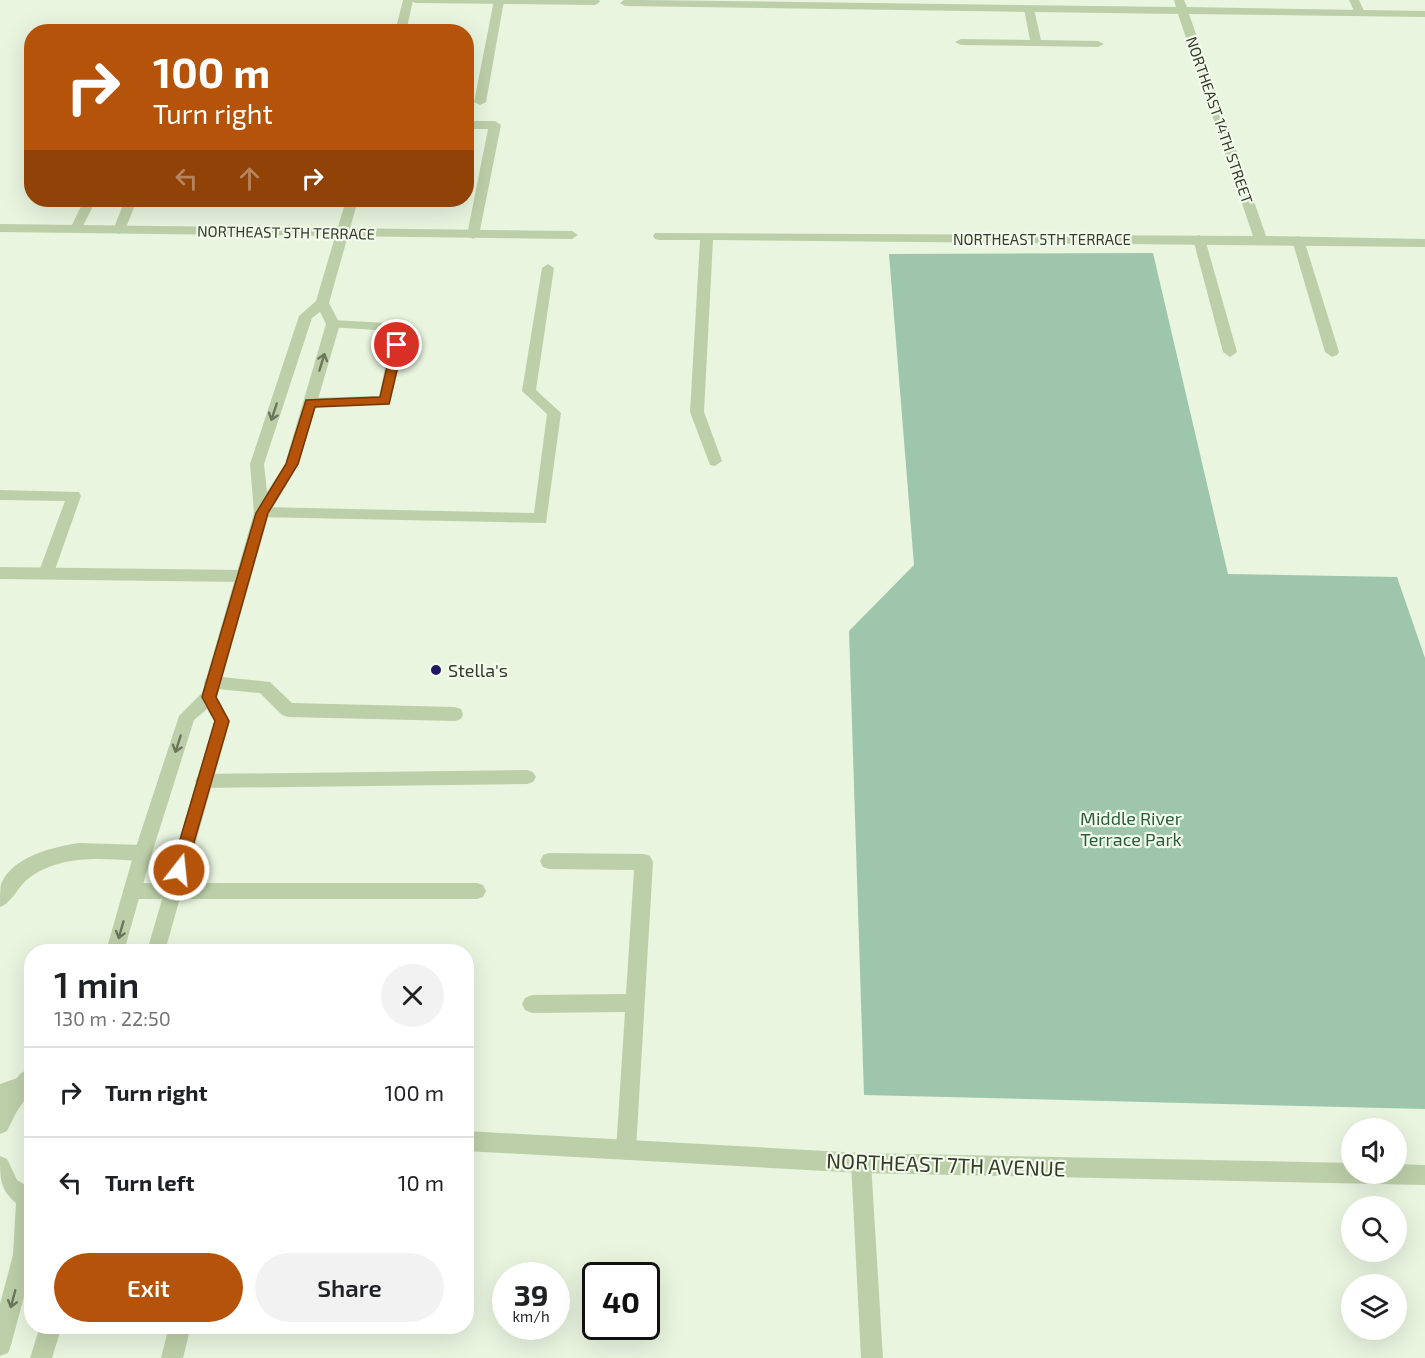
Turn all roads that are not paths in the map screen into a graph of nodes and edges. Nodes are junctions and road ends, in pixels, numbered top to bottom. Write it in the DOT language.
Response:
graph roads {
  1 [pos="408,0"];
  2 [pos="415,0"];
  3 [pos="1354,0"];
  4 [pos="499,1"];
  5 [pos="595,2"];
  6 [pos="654,2"];
  7 [pos="736,2"];
  8 [pos="625,3"];
  9 [pos="1181,5"];
  10 [pos="1029,9"];
  11 [pos="1360,13"];
  12 [pos="1425,14"];
  13 [pos="402,24"];
  14 [pos="961,42"];
  15 [pos="1036,43"];
  16 [pos="1098,44"];
  17 [pos="480,102"];
  18 [pos="474,125"];
  19 [pos="87,207"];
  20 [pos="128,207"];
  21 [pos="350,207"];
  22 [pos="0,228"];
  23 [pos="76,229"];
  24 [pos="119,230"];
  25 [pos="342,233"];
  26 [pos="473,235"];
  27 [pos="573,235"];
  28 [pos="659,237"];
  29 [pos="707,237"];
  30 [pos="1199,239"];
  31 [pos="1261,240"];
  32 [pos="1298,240"];
  33 [pos="1425,243"];
  34 [pos="549,268"];
  35 [pos="322,303"];
  36 [pos="333,324"];
  37 [pos="1230,352"];
  38 [pos="1332,352"];
  39 [pos="310,403"];
  40 [pos="715,461"];
  41 [pos="0,495"];
  42 [pos="262,513"];
  43 [pos="0,573"];
  44 [pos="46,574"];
  45 [pos="243,576"];
  46 [pos="211,690"];
  47 [pos="455,714"];
  48 [pos="527,777"];
  49 [pos="204,781"];
  50 [pos="143,853"];
  51 [pos="549,861"];
  52 [pos="132,891"];
  53 [pos="477,891"];
  54 [pos="172,892"];
  55 [pos="0,899"];
  56 [pos="117,944"];
  57 [pos="158,944"];
  58 [pos="635,1003"];
  59 [pos="532,1004"];
  60 [pos="24,1082"];
  61 [pos="24,1084"];
  62 [pos="0,1094"];
  63 [pos="0,1124"];
  64 [pos="474,1141"];
  65 [pos="626,1150"];
  66 [pos="861,1163"];
  67 [pos="0,1166"];
  68 [pos="1425,1175"];
  69 [pos="24,1196"];
  70 [pos="24,1255"];
  71 [pos="48,1334"];
  72 [pos="178,1334"];
  73 [pos="0,1345"];
  74 [pos="41,1358"];
  75 [pos="172,1358"];
  76 [pos="872,1358"];
  1 -- 13 [label="street"];
  2 -- 4 [label="street"];
  3 -- 11 [label="street"];
  4 -- 5 [label="street"];
  4 -- 17 [label="street"];
  6 -- 7 [label="street"];
  6 -- 8 [label="street"];
  7 -- 10 [label="street"];
  9 -- 10 [label="street"];
  9 -- 11 [label="street"];
  9 -- 31 [label="street, NORTHEAST 14TH STREET"];
  10 -- 15 [label="street"];
  11 -- 12 [label="street"];
  14 -- 15 [label="street"];
  15 -- 16 [label="street"];
  18 -- 26 [label="street"];
  19 -- 23 [label="street"];
  20 -- 24 [label="street"];
  21 -- 25 [label="street"];
  22 -- 23 [label="street, NORTHEAST 5TH TERRACE"];
  23 -- 24 [label="street, NORTHEAST 5TH TERRACE"];
  24 -- 25 [label="street, NORTHEAST 5TH TERRACE"];
  25 -- 26 [label="street, NORTHEAST 5TH TERRACE"];
  25 -- 35 [label="street"];
  26 -- 27 [label="street, NORTHEAST 5TH TERRACE"];
  28 -- 29 [label="street, NORTHEAST 5TH TERRACE"];
  29 -- 30 [label="street, NORTHEAST 5TH TERRACE"];
  29 -- 40 [label="street"];
  30 -- 31 [label="street, NORTHEAST 5TH TERRACE"];
  30 -- 37 [label="street"];
  31 -- 32 [label="street, NORTHEAST 5TH TERRACE"];
  32 -- 33 [label="street, NORTHEAST 5TH TERRACE"];
  32 -- 38 [label="street"];
  34 -- 42 [label="street"];
  35 -- 36 [label="street"];
  35 -- 42 [label="street, one-way"];
  39 -- 36 [label="street, one-way"];
  36 -- 39 [label="street"];
  39 -- 42 [label="street"];
  41 -- 44 [label="street"];
  42 -- 45 [label="street"];
  43 -- 44 [label="street"];
  44 -- 45 [label="street"];
  45 -- 46 [label="street"];
  46 -- 47 [label="street"];
  46 -- 49 [label="street"];
  46 -- 50 [label="street, one-way"];
  48 -- 49 [label="street"];
  49 -- 54 [label="street"];
  50 -- 52 [label="street"];
  50 -- 55 [label="street"];
  51 -- 58 [label="street"];
  52 -- 54 [label="street"];
  52 -- 56 [label="street, one-way"];
  53 -- 54 [label="street"];
  54 -- 57 [label="street"];
  58 -- 59 [label="street"];
  58 -- 65 [label="street"];
  60 -- 62 [label="street"];
  61 -- 63 [label="street"];
  64 -- 65 [label="street, NORTHEAST 7TH AVENUE"];
  65 -- 66 [label="street, NORTHEAST 7TH AVENUE"];
  66 -- 68 [label="street, NORTHEAST 7TH AVENUE"];
  66 -- 76 [label="street"];
  67 -- 69 [label="street"];
  70 -- 73 [label="street, one-way"];
  71 -- 74 [label="street"];
  72 -- 75 [label="street"];
}
